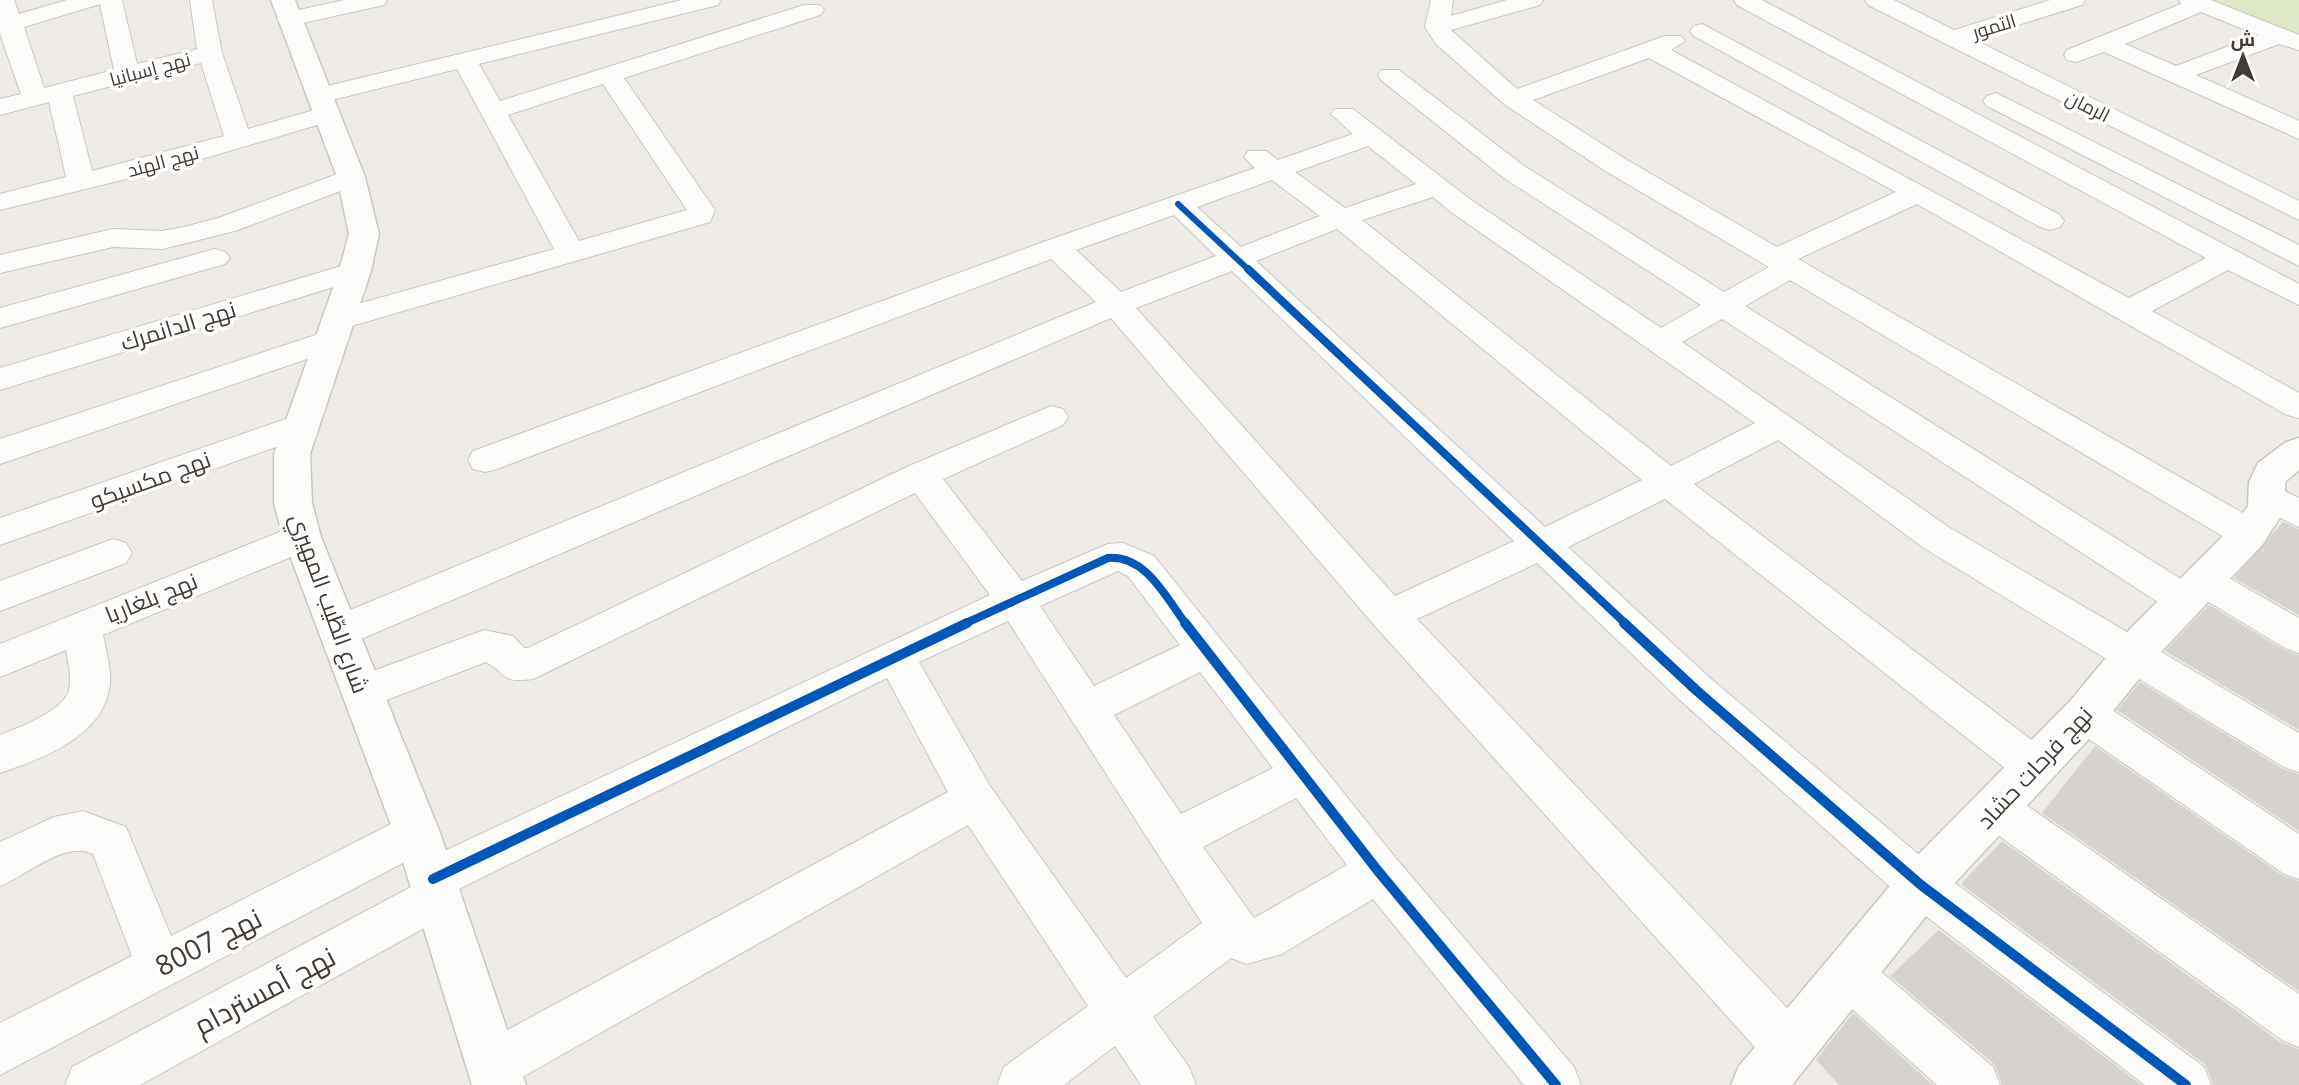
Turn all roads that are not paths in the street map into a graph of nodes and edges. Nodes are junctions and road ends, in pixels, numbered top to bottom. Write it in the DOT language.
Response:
graph roads {
  1 [pos="4,0"];
  2 [pos="92,0"];
  3 [pos="111,0"];
  4 [pos="201,0"];
  5 [pos="376,0"];
  6 [pos="710,0"];
  7 [pos="1532,0"];
  8 [pos="1877,0"];
  9 [pos="2001,0"];
  10 [pos="2074,0"];
  11 [pos="2196,2"];
  12 [pos="286,10"];
  13 [pos="812,10"];
  14 [pos="1439,14"];
  15 [pos="1746,14"];
  16 [pos="2031,15"];
  17 [pos="5,25"];
  18 [pos="1702,31"];
  19 [pos="1953,38"];
  20 [pos="2289,39"];
  21 [pos="2106,44"];
  22 [pos="1651,49"];
  23 [pos="210,53"];
  24 [pos="2076,55"];
  25 [pos="464,59"];
  26 [pos="608,74"];
  27 [pos="127,75"];
  28 [pos="1390,75"];
  29 [pos="2175,75"];
  30 [pos="47,95"];
  31 [pos="1513,99"];
  32 [pos="1996,101"];
  33 [pos="322,105"];
  34 [pos="0,107"];
  35 [pos="493,111"];
  36 [pos="1344,114"];
  37 [pos="2042,125"];
  38 [pos="2297,128"];
  39 [pos="1372,136"];
  40 [pos="2006,140"];
  41 [pos="239,141"];
  42 [pos="1266,162"];
  43 [pos="351,177"];
  44 [pos="81,182"];
  45 [pos="1436,187"];
  46 [pos="1918,193"];
  47 [pos="0,202"];
  48 [pos="1178,204"];
  49 [pos="2299,212"];
  50 [pos="1341,218"];
  51 [pos="2050,221"];
  52 [pos="1056,247"];
  53 [pos="571,253"];
  54 [pos="1236,257"];
  55 [pos="2299,257"];
  56 [pos="215,258"];
  57 [pos="2228,258"];
  58 [pos="1782,263"];
  59 [pos="0,264"];
  60 [pos="355,271"];
  61 [pos="2299,296"];
  62 [pos="1116,305"];
  63 [pos="1722,307"];
  64 [pos="2129,311"];
  65 [pos="0,318"];
  66 [pos="334,330"];
  67 [pos="1659,342"];
  68 [pos="0,379"];
  69 [pos="2299,407"];
  70 [pos="1051,417"];
  71 [pos="1780,424"];
  72 [pos="300,426"];
  73 [pos="2299,451"];
  74 [pos="0,452"];
  75 [pos="485,460"];
  76 [pos="921,475"];
  77 [pos="1670,484"];
  78 [pos="2272,515"];
  79 [pos="0,532"];
  80 [pos="302,537"];
  81 [pos="1543,546"];
  82 [pos="113,553"];
  83 [pos="2193,590"];
  84 [pos="0,596"];
  85 [pos="1015,600"];
  86 [pos="1389,615"];
  87 [pos="82,625"];
  88 [pos="340,631"];
  89 [pos="2299,637"];
  90 [pos="1208,650"];
  91 [pos="2134,654"];
  92 [pos="895,656"];
  93 [pos="0,661"];
  94 [pos="363,692"];
  95 [pos="1087,709"];
  96 [pos="2085,714"];
  97 [pos="2299,754"];
  98 [pos="0,755"];
  99 [pos="2035,767"];
  100 [pos="1304,774"];
  101 [pos="975,799"];
  102 [pos="1995,808"];
  103 [pos="417,833"];
  104 [pos="1172,841"];
  105 [pos="2299,859"];
  106 [pos="0,865"];
  107 [pos="1378,871"];
  108 [pos="1921,885"];
  109 [pos="436,887"];
  110 [pos="1231,929"];
  111 [pos="159,966"];
  112 [pos="1849,975"];
  113 [pos="1122,1011"];
  114 [pos="2299,1023"];
  115 [pos="1789,1047"];
  116 [pos="0,1049"];
  117 [pos="495,1079"];
  118 [pos="90,1085"];
  119 [pos="1022,1085"];
  120 [pos="1171,1085"];
  121 [pos="1556,1085"];
  122 [pos="1758,1085"];
  123 [pos="1975,1085"];
  124 [pos="2186,1085"];
  1 -- 17 [label="street"];
  2 -- 17 [label="street"];
  3 -- 27 [label="street"];
  4 -- 23 [label="street"];
  5 -- 12 [label="street"];
  6 -- 25 [label="street, نهج الهند"];
  7 -- 14 [label="street"];
  8 -- 19 [label="street, الرمان"];
  9 -- 16 [label="street"];
  10 -- 16 [label="street, التمور"];
  11 -- 20 [label="street"];
  11 -- 21 [label="street"];
  12 -- 33 [label="street, شارع الطّيب المهيري"];
  13 -- 26 [label="street"];
  14 -- 31 [label="street"];
  15 -- 18 [label="street"];
  15 -- 40 [label="street"];
  16 -- 19 [label="street, التمور"];
  17 -- 30 [label="street"];
  18 -- 22 [label="street"];
  18 -- 51 [label="street"];
  19 -- 49 [label="street, الرمان"];
  20 -- 29 [label="street"];
  21 -- 24 [label="street"];
  21 -- 29 [label="street"];
  22 -- 31 [label="street"];
  22 -- 46 [label="street"];
  23 -- 27 [label="street, نهج إسبانيا"];
  23 -- 41 [label="street, نهج إسبانيا"];
  25 -- 33 [label="street, نهج الهند"];
  25 -- 35 [label="street"];
  26 -- 35 [label="street"];
  26 -- 53 [label="street"];
  27 -- 30 [label="street, نهج إسبانيا"];
  28 -- 63 [label="street"];
  29 -- 38 [label="street"];
  30 -- 34 [label="street, نهج إسبانيا"];
  30 -- 44 [label="street"];
  31 -- 58 [label="street"];
  32 -- 37 [label="street"];
  33 -- 41 [label="street, نهج الهند"];
  33 -- 43 [label="street, شارع الطّيب المهيري"];
  35 -- 53 [label="street"];
  36 -- 39 [label="street"];
  37 -- 40 [label="street"];
  37 -- 55 [label="street"];
  39 -- 42 [label="street"];
  39 -- 45 [label="street"];
  40 -- 57 [label="street"];
  41 -- 44 [label="street, نهج الهند"];
  42 -- 48 [label="street"];
  42 -- 50 [label="street"];
  43 -- 59 [label="street"];
  43 -- 60 [label="street, شارع الطّيب المهيري"];
  44 -- 47 [label="street, نهج الهند"];
  45 -- 50 [label="street"];
  45 -- 67 [label="street"];
  46 -- 58 [label="street"];
  46 -- 64 [label="street"];
  48 -- 52 [label="street"];
  48 -- 54 [label="street"];
  50 -- 54 [label="street"];
  50 -- 77 [label="street"];
  52 -- 62 [label="street"];
  52 -- 75 [label="street"];
  53 -- 66 [label="street"];
  54 -- 62 [label="street"];
  54 -- 81 [label="street"];
  56 -- 65 [label="street"];
  57 -- 61 [label="street"];
  57 -- 64 [label="street"];
  58 -- 63 [label="street"];
  58 -- 78 [label="street"];
  60 -- 66 [label="street, شارع الطّيب المهيري"];
  60 -- 68 [label="street, نهج الدانمرك"];
  62 -- 86 [label="street"];
  62 -- 88 [label="street"];
  63 -- 67 [label="street"];
  63 -- 83 [label="street"];
  64 -- 69 [label="street"];
  66 -- 72 [label="street, شارع الطّيب المهيري"];
  66 -- 74 [label="street"];
  67 -- 71 [label="street"];
  70 -- 76 [label="street"];
  71 -- 77 [label="street"];
  71 -- 91 [label="street"];
  72 -- 79 [label="street, نهج مكسيكو"];
  72 -- 80 [label="street, شارع الطّيب المهيري"];
  73 -- 78 [label="street, نهج فرحات حشاد"];
  76 -- 85 [label="street"];
  76 -- 94 [label="street"];
  77 -- 81 [label="street"];
  77 -- 99 [label="street"];
  78 -- 83 [label="street, نهج فرحات حشاد"];
  80 -- 87 [label="street, نهج بلغاريا"];
  80 -- 88 [label="street, شارع الطّيب المهيري"];
  81 -- 86 [label="street"];
  81 -- 108 [label="street"];
  82 -- 84 [label="street"];
  83 -- 89 [label="street"];
  83 -- 91 [label="street, نهج فرحات حشاد"];
  85 -- 90 [label="street, نهج أمستردام"];
  85 -- 92 [label="street, نهج أمستردام"];
  85 -- 95 [label="street"];
  86 -- 115 [label="street"];
  87 -- 93 [label="street, نهج بلغاريا"];
  87 -- 98 [label="street"];
  88 -- 94 [label="street, شارع الطّيب المهيري"];
  90 -- 95 [label="street"];
  90 -- 100 [label="street, نهج أمستردام"];
  91 -- 96 [label="street, نهج فرحات حشاد"];
  91 -- 97 [label="street"];
  92 -- 101 [label="street"];
  92 -- 109 [label="street, نهج أمستردام"];
  94 -- 103 [label="street, شارع الطّيب المهيري"];
  95 -- 104 [label="street"];
  96 -- 99 [label="street, نهج فرحات حشاد"];
  96 -- 105 [label="street"];
  99 -- 102 [label="street, نهج فرحات حشاد"];
  100 -- 104 [label="street"];
  100 -- 107 [label="street, نهج أمستردام"];
  101 -- 113 [label="street"];
  101 -- 117 [label="street"];
  102 -- 108 [label="street, نهج فرحات حشاد"];
  102 -- 114 [label="street"];
  103 -- 109 [label="street, شارع الطّيب المهيري"];
  103 -- 111 [label="street, نهج 8007"];
  104 -- 110 [label="street"];
  106 -- 111 [label="street"];
  107 -- 110 [label="street"];
  107 -- 121 [label="street, نهج أمستردام"];
  108 -- 112 [label="street, نهج فرحات حشاد"];
  108 -- 124 [label="street"];
  109 -- 117 [label="street, شارع الطّيب المهيري"];
  109 -- 118 [label="street, نهج أمستردام"];
  110 -- 113 [label="street"];
  111 -- 116 [label="street, نهج 8007"];
  112 -- 115 [label="street, نهج فرحات حشاد"];
  112 -- 123 [label="street"];
  113 -- 119 [label="street"];
  113 -- 120 [label="street"];
  115 -- 122 [label="street, نهج فرحات حشاد"];
}
